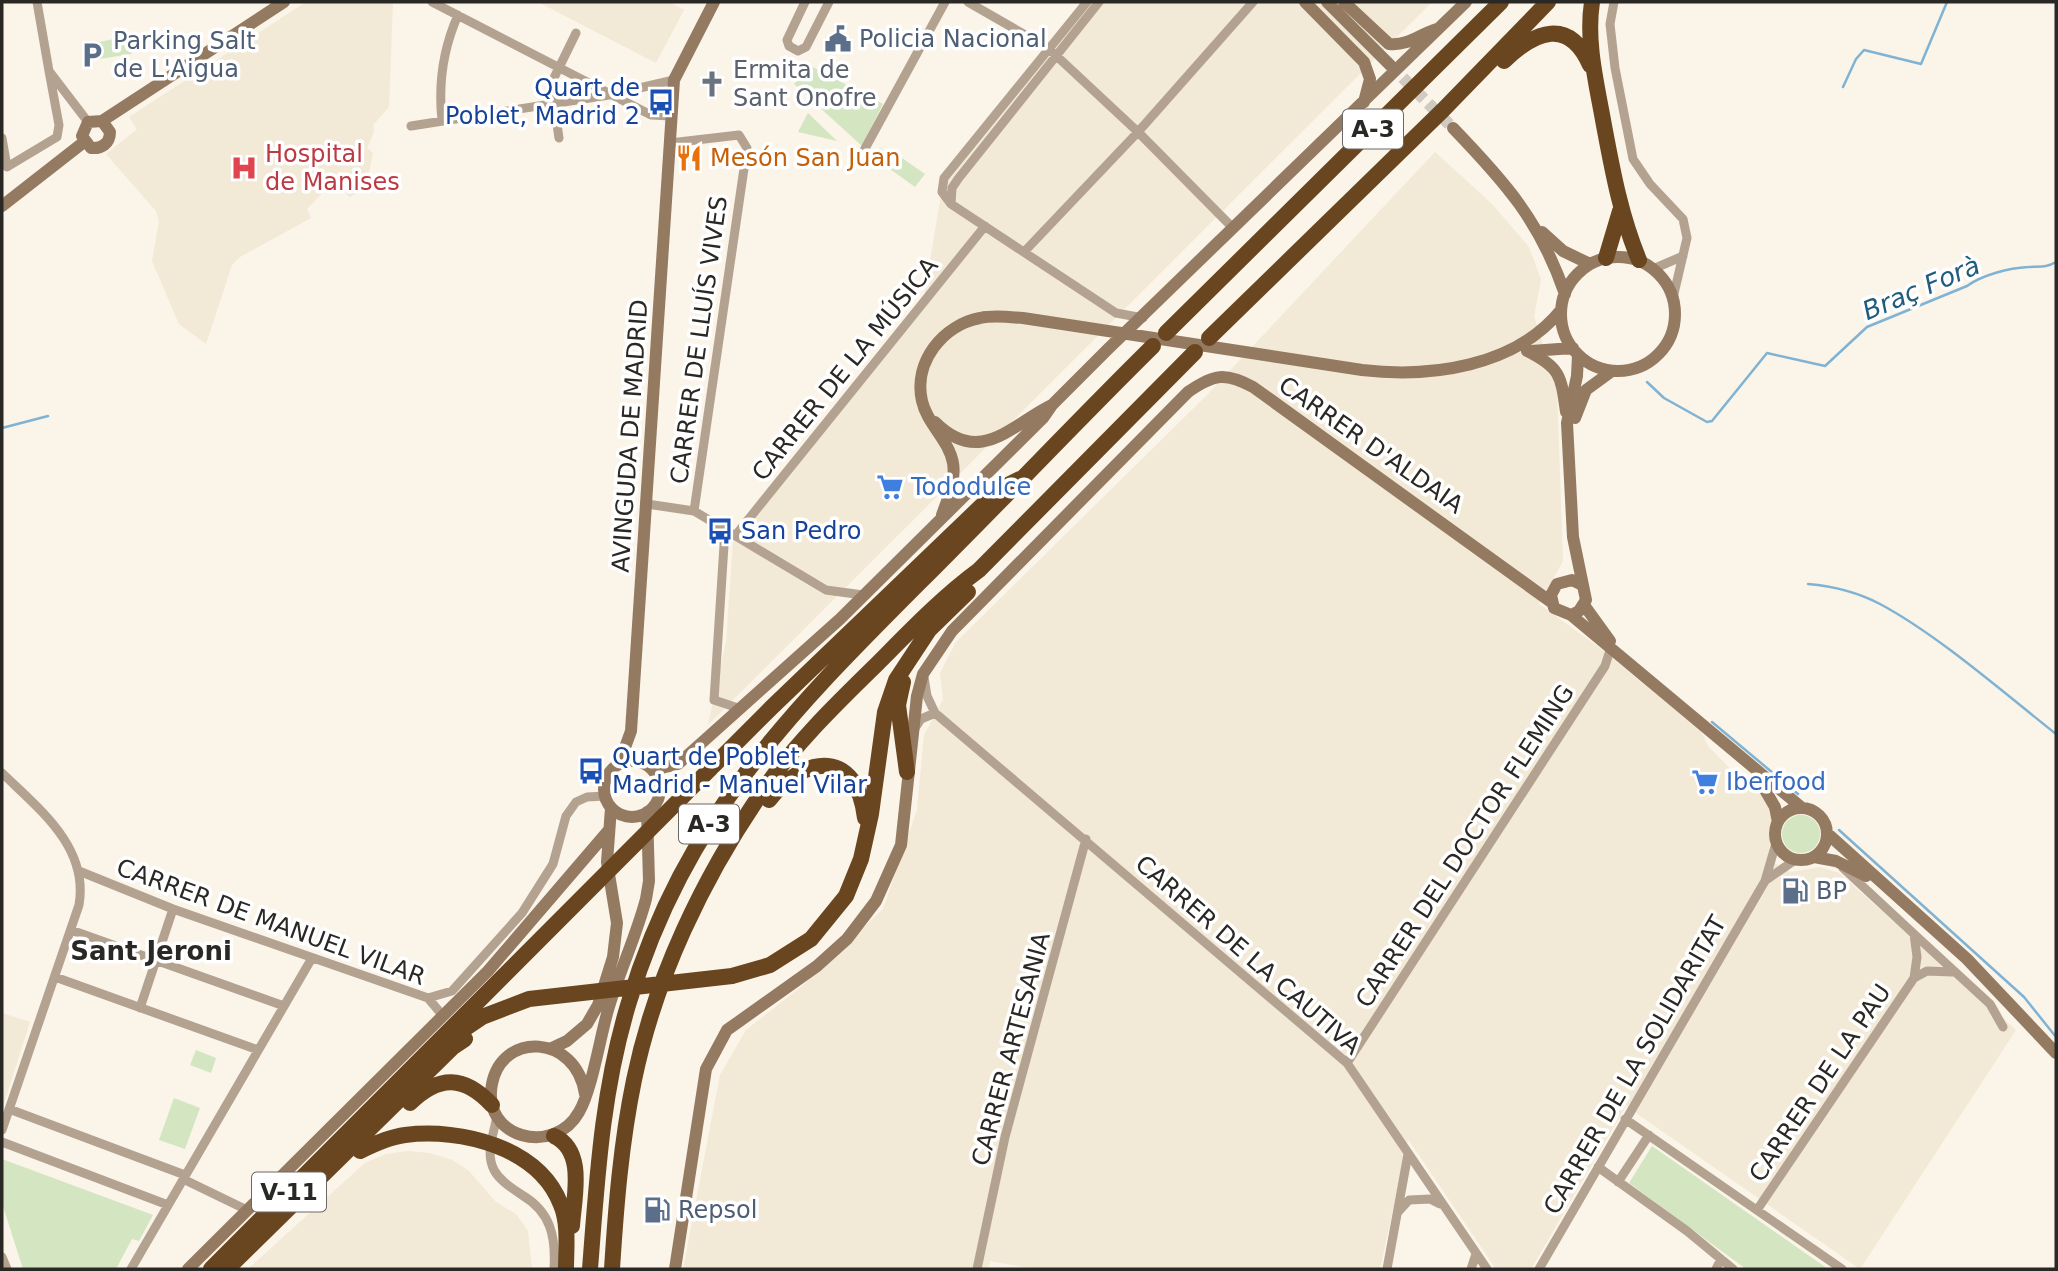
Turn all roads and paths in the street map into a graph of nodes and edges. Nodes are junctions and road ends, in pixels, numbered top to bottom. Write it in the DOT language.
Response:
graph roads {
  1 [pos="37,2"];
  2 [pos="284,2"];
  3 [pos="432,2"];
  4 [pos="714,2"];
  5 [pos="805,2"];
  6 [pos="829,2"];
  7 [pos="945,2"];
  8 [pos="968,2"];
  9 [pos="1087,2"];
  10 [pos="1099,2"];
  11 [pos="1253,2"];
  12 [pos="1305,2"];
  13 [pos="1327,2"];
  14 [pos="1344,2"];
  15 [pos="1466,2"];
  16 [pos="1501,2"];
  17 [pos="1548,2"];
  18 [pos="1592,2"];
  19 [pos="1614,2"];
  20 [pos="458,15"];
  21 [pos="1440,28"];
  22 [pos="576,33"];
  23 [pos="1048,48"];
  24 [pos="1055,57"];
  25 [pos="1390,65"];
  26 [pos="558,68"];
  27 [pos="49,71"];
  28 [pos="1594,74"];
  29 [pos="674,80"];
  30 [pos="609,95"];
  31 [pos="1364,102"];
  32 [pos="553,103"];
  33 [pos="1443,110"];
  34 [pos="671,116"];
  35 [pos="442,120"];
  36 [pos="102,121"];
  37 [pos="88,122"];
  38 [pos="411,126"];
  39 [pos="1453,128"];
  40 [pos="1138,132"];
  41 [pos="2,138"];
  42 [pos="559,138"];
  43 [pos="84,142"];
  44 [pos="670,143"];
  45 [pos="862,154"];
  46 [pos="951,205"];
  47 [pos="2,206"];
  48 [pos="1620,211"];
  49 [pos="985,226"];
  50 [pos="1233,228"];
  51 [pos="1539,230"];
  52 [pos="1024,252"];
  53 [pos="1683,256"];
  54 [pos="1606,258"];
  55 [pos="1590,264"];
  56 [pos="1646,265"];
  57 [pos="1565,294"];
  58 [pos="1673,298"];
  59 [pos="1561,310"];
  60 [pos="1116,313"];
  61 [pos="1143,318"];
  62 [pos="1166,333"];
  63 [pos="1209,338"];
  64 [pos="1153,345"];
  65 [pos="1108,349"];
  66 [pos="1527,351"];
  67 [pos="1575,351"];
  68 [pos="1195,352"];
  69 [pos="1489,358"];
  70 [pos="1612,371"];
  71 [pos="1052,405"];
  72 [pos="926,413"];
  73 [pos="1567,423"];
  74 [pos="1569,444"];
  75 [pos="1020,479"];
  76 [pos="647,505"];
  77 [pos="694,511"];
  78 [pos="940,518"];
  79 [pos="725,530"];
  80 [pos="735,536"];
  81 [pos="1573,537"];
  82 [pos="979,570"];
  83 [pos="1523,579"];
  84 [pos="1557,584"];
  85 [pos="1581,585"];
  86 [pos="968,592"];
  87 [pos="863,595"];
  88 [pos="1551,602"];
  89 [pos="1584,604"];
  90 [pos="1571,615"];
  91 [pos="1615,650"];
  92 [pos="923,674"];
  93 [pos="741,709"];
  94 [pos="935,713"];
  95 [pos="631,731"];
  96 [pos="912,734"];
  97 [pos="639,762"];
  98 [pos="619,764"];
  99 [pos="1751,767"];
  100 [pos="653,770"];
  101 [pos="907,772"];
  102 [pos="2,773"];
  103 [pos="608,802"];
  104 [pos="1801,807"];
  105 [pos="748,816"];
  106 [pos="651,818"];
  107 [pos="1778,822"];
  108 [pos="867,828"];
  109 [pos="610,830"];
  110 [pos="1828,834"];
  111 [pos="1086,839"];
  112 [pos="1776,843"];
  113 [pos="1814,857"];
  114 [pos="1795,860"];
  115 [pos="1836,861"];
  116 [pos="79,872"];
  117 [pos="1765,881"];
  118 [pos="1879,882"];
  119 [pos="173,909"];
  120 [pos="71,930"];
  121 [pos="1914,934"];
  122 [pos="312,958"];
  123 [pos="156,961"];
  124 [pos="1954,972"];
  125 [pos="55,977"];
  126 [pos="1914,978"];
  127 [pos="581,993"];
  128 [pos="428,998"];
  129 [pos="284,1006"];
  130 [pos="140,1007"];
  131 [pos="443,1016"];
  132 [pos="2003,1027"];
  133 [pos="552,1048"];
  134 [pos="258,1049"];
  135 [pos="2056,1054"];
  136 [pos="1347,1063"];
  137 [pos="585,1094"];
  138 [pos="9,1109"];
  139 [pos="495,1111"];
  140 [pos="367,1114"];
  141 [pos="1625,1119"];
  142 [pos="2,1130"];
  143 [pos="516,1134"];
  144 [pos="1649,1135"];
  145 [pos="554,1136"];
  146 [pos="2,1142"];
  147 [pos="361,1143"];
  148 [pos="1408,1154"];
  149 [pos="491,1155"];
  150 [pos="1598,1167"];
  151 [pos="184,1177"];
  152 [pos="1618,1182"];
  153 [pos="168,1205"];
  154 [pos="1444,1207"];
  155 [pos="247,1210"];
  156 [pos="1758,1210"];
  157 [pos="1397,1213"];
  158 [pos="1476,1254"];
  159 [pos="2,1257"];
  160 [pos="1721,1259"];
  161 [pos="7,1269"];
  162 [pos="131,1269"];
  163 [pos="188,1269"];
  164 [pos="211,1269"];
  165 [pos="227,1269"];
  166 [pos="236,1269"];
  167 [pos="554,1269"];
  168 [pos="568,1269"];
  169 [pos="590,1269"];
  170 [pos="612,1269"];
  171 [pos="675,1269"];
  172 [pos="981,1269"];
  173 [pos="1387,1269"];
  174 [pos="1471,1269"];
  175 [pos="1487,1269"];
  176 [pos="1539,1269"];
  177 [pos="1716,1269"];
  178 [pos="1733,1269"];
  179 [pos="1842,1269"];
  1 -- 27 [label="street"];
  2 -- 36 [label="street"];
  3 -- 20 [label="street"];
  4 -- 29 [label="street"];
  5 -- 6 [label="street"];
  7 -- 45 [label="street"];
  8 -- 23 [label="street"];
  9 -- 23 [label="street"];
  10 -- 24 [label="street"];
  11 -- 40 [label="street"];
  12 -- 31 [label="street"];
  13 -- 25 [label="street"];
  14 -- 21 [label="street"];
  15 -- 21 [label="street"];
  16 -- 62 [label="highway, A-3"];
  17 -- 33 [label="highway, A-3"];
  18 -- 28 [label="highway"];
  19 -- 53 [label="street"];
  20 -- 26 [label="street"];
  20 -- 35 [label="street"];
  21 -- 31 [label="street"];
  22 -- 26 [label="street"];
  23 -- 24 [label="street"];
  23 -- 46 [label="street"];
  24 -- 40 [label="street"];
  24 -- 46 [label="street"];
  26 -- 30 [label="street"];
  26 -- 32 [label="street"];
  27 -- 37 [label="street"];
  27 -- 41 [label="street"];
  28 -- 33 [label="highway"];
  28 -- 48 [label="highway"];
  29 -- 30 [label="street"];
  29 -- 34 [label="street, AVINGUDA DE MADRID"];
  30 -- 32 [label="street"];
  30 -- 34 [label="street"];
  31 -- 50 [label="street"];
  32 -- 35 [label="street"];
  32 -- 42 [label="street"];
  33 -- 63 [label="highway, A-3"];
  34 -- 44 [label="street, AVINGUDA DE MADRID"];
  35 -- 38 [label="street"];
  36 -- 37 [label="street"];
  36 -- 43 [label="street"];
  37 -- 43 [label="street"];
  39 -- 51 [label="street"];
  40 -- 50 [label="street"];
  40 -- 52 [label="street"];
  43 -- 47 [label="street"];
  44 -- 76 [label="street, AVINGUDA DE MADRID"];
  44 -- 77 [label="street, CARRER DE LLUÍS VIVES"];
  46 -- 49 [label="street"];
  48 -- 54 [label="highway"];
  48 -- 56 [label="highway"];
  49 -- 52 [label="street"];
  49 -- 80 [label="street, CARRER DE LA MÚSICA"];
  50 -- 61 [label="street"];
  51 -- 55 [label="street"];
  51 -- 57 [label="street"];
  52 -- 60 [label="street"];
  53 -- 56 [label="street"];
  53 -- 58 [label="street"];
  54 -- 55 [label="street"];
  54 -- 56 [label="street"];
  55 -- 57 [label="street"];
  56 -- 58 [label="street"];
  57 -- 59 [label="street"];
  58 -- 70 [label="street"];
  59 -- 67 [label="street"];
  59 -- 69 [label="street"];
  60 -- 61 [label="street"];
  60 -- 65 [label="street"];
  61 -- 65 [label="street"];
  64 -- 75 [label="highway, A-3"];
  65 -- 71 [label="street"];
  66 -- 67 [label="street"];
  66 -- 69 [label="street"];
  66 -- 73 [label="street"];
  67 -- 70 [label="street"];
  67 -- 73 [label="street"];
  68 -- 82 [label="highway, A-3"];
  69 -- 72 [label="street"];
  70 -- 74 [label="street"];
  71 -- 72 [label="street"];
  71 -- 78 [label="street"];
  72 -- 78 [label="street"];
  73 -- 74 [label="street"];
  74 -- 81 [label="street"];
  75 -- 106 [label="highway"];
  75 -- 169 [label="highway, A-3"];
  76 -- 77 [label="street"];
  76 -- 95 [label="street, AVINGUDA DE MADRID"];
  77 -- 79 [label="street"];
  78 -- 87 [label="street"];
  79 -- 80 [label="street"];
  79 -- 93 [label="street"];
  80 -- 87 [label="street"];
  81 -- 84 [label="street"];
  81 -- 85 [label="street"];
  82 -- 86 [label="highway"];
  82 -- 105 [label="highway, A-3"];
  83 -- 84 [label="street, CARRER D'ALDAIA"];
  83 -- 88 [label="street, CARRER D'ALDAIA"];
  83 -- 92 [label="street, CARRER D'ALDAIA"];
  84 -- 85 [label="street"];
  84 -- 88 [label="street"];
  85 -- 89 [label="street"];
  86 -- 101 [label="highway"];
  86 -- 108 [label="highway"];
  87 -- 93 [label="street"];
  88 -- 90 [label="street"];
  89 -- 90 [label="street"];
  89 -- 91 [label="street"];
  90 -- 91 [label="street"];
  91 -- 99 [label="street"];
  91 -- 136 [label="street, CARRER DEL DOCTOR FLEMING"];
  92 -- 94 [label="street"];
  92 -- 96 [label="street"];
  93 -- 100 [label="street"];
  94 -- 96 [label="street"];
  94 -- 111 [label="street, CARRER DE LA CAUTIVA"];
  95 -- 97 [label="street, AVINGUDA DE MADRID"];
  95 -- 98 [label="street, AVINGUDA DE MADRID"];
  96 -- 101 [label="street"];
  97 -- 98 [label="street"];
  97 -- 100 [label="street"];
  98 -- 103 [label="street"];
  99 -- 104 [label="street"];
  99 -- 107 [label="street"];
  100 -- 106 [label="street"];
  101 -- 171 [label="street"];
  102 -- 116 [label="street"];
  103 -- 106 [label="street"];
  103 -- 109 [label="street"];
  103 -- 128 [label="street"];
  104 -- 107 [label="street"];
  104 -- 110 [label="street"];
  105 -- 108 [label="highway"];
  105 -- 170 [label="highway, A-3"];
  106 -- 137 [label="street"];
  106 -- 140 [label="highway"];
  107 -- 112 [label="street"];
  108 -- 127 [label="highway"];
  109 -- 131 [label="street"];
  109 -- 133 [label="street"];
  110 -- 113 [label="street"];
  110 -- 118 [label="street"];
  111 -- 136 [label="street, CARRER DE LA CAUTIVA"];
  111 -- 172 [label="street, CARRER ARTESANIA"];
  112 -- 114 [label="street"];
  112 -- 117 [label="street, CARRER DE LA SOLIDARITAT"];
  113 -- 114 [label="street"];
  113 -- 115 [label="street"];
  114 -- 117 [label="street, CARRER DE LA SOLIDARITAT"];
  115 -- 118 [label="street"];
  115 -- 121 [label="street"];
  116 -- 119 [label="street, CARRER DE MANUEL VILAR"];
  116 -- 120 [label="street"];
  117 -- 141 [label="street, CARRER DE LA SOLIDARITAT"];
  118 -- 135 [label="street"];
  119 -- 122 [label="street, CARRER DE MANUEL VILAR"];
  119 -- 123 [label="street"];
  120 -- 123 [label="street"];
  120 -- 125 [label="street"];
  121 -- 124 [label="street"];
  121 -- 126 [label="street"];
  122 -- 128 [label="street, CARRER DE MANUEL VILAR"];
  122 -- 129 [label="street"];
  123 -- 129 [label="street"];
  123 -- 130 [label="street"];
  124 -- 126 [label="street"];
  124 -- 132 [label="street"];
  125 -- 130 [label="street"];
  125 -- 138 [label="street"];
  126 -- 156 [label="street, CARRER DE LA PAU"];
  127 -- 140 [label="highway"];
  127 -- 147 [label="highway"];
  128 -- 131 [label="street, CARRER DE MANUEL VILAR"];
  129 -- 134 [label="street"];
  130 -- 134 [label="street"];
  131 -- 155 [label="street"];
  133 -- 137 [label="street"];
  133 -- 139 [label="street"];
  134 -- 151 [label="street"];
  136 -- 148 [label="street, CARRER DE LA CAUTIVA"];
  137 -- 145 [label="street"];
  138 -- 142 [label="street"];
  138 -- 151 [label="street"];
  139 -- 143 [label="street"];
  139 -- 147 [label="highway"];
  139 -- 149 [label="street"];
  140 -- 164 [label="highway, V-11"];
  141 -- 144 [label="street"];
  141 -- 150 [label="street, CARRER DE LA SOLIDARITAT"];
  143 -- 145 [label="street"];
  143 -- 149 [label="street"];
  144 -- 152 [label="street"];
  144 -- 156 [label="street"];
  145 -- 168 [label="highway"];
  146 -- 153 [label="street"];
  147 -- 165 [label="highway, V-11"];
  147 -- 166 [label="highway"];
  147 -- 168 [label="highway"];
  148 -- 154 [label="street, CARRER DE LA CAUTIVA"];
  148 -- 157 [label="street"];
  149 -- 167 [label="street"];
  150 -- 152 [label="street"];
  150 -- 176 [label="street, CARRER DE LA SOLIDARITAT"];
  151 -- 153 [label="street"];
  151 -- 155 [label="street"];
  152 -- 160 [label="street"];
  153 -- 162 [label="street"];
  154 -- 157 [label="street"];
  154 -- 158 [label="street, CARRER DE LA CAUTIVA"];
  155 -- 163 [label="street"];
  156 -- 179 [label="street"];
  157 -- 173 [label="street"];
  158 -- 174 [label="street"];
  158 -- 175 [label="street, CARRER DE LA CAUTIVA"];
  159 -- 161 [label="street"];
  160 -- 177 [label="street"];
  160 -- 178 [label="street"];
}
